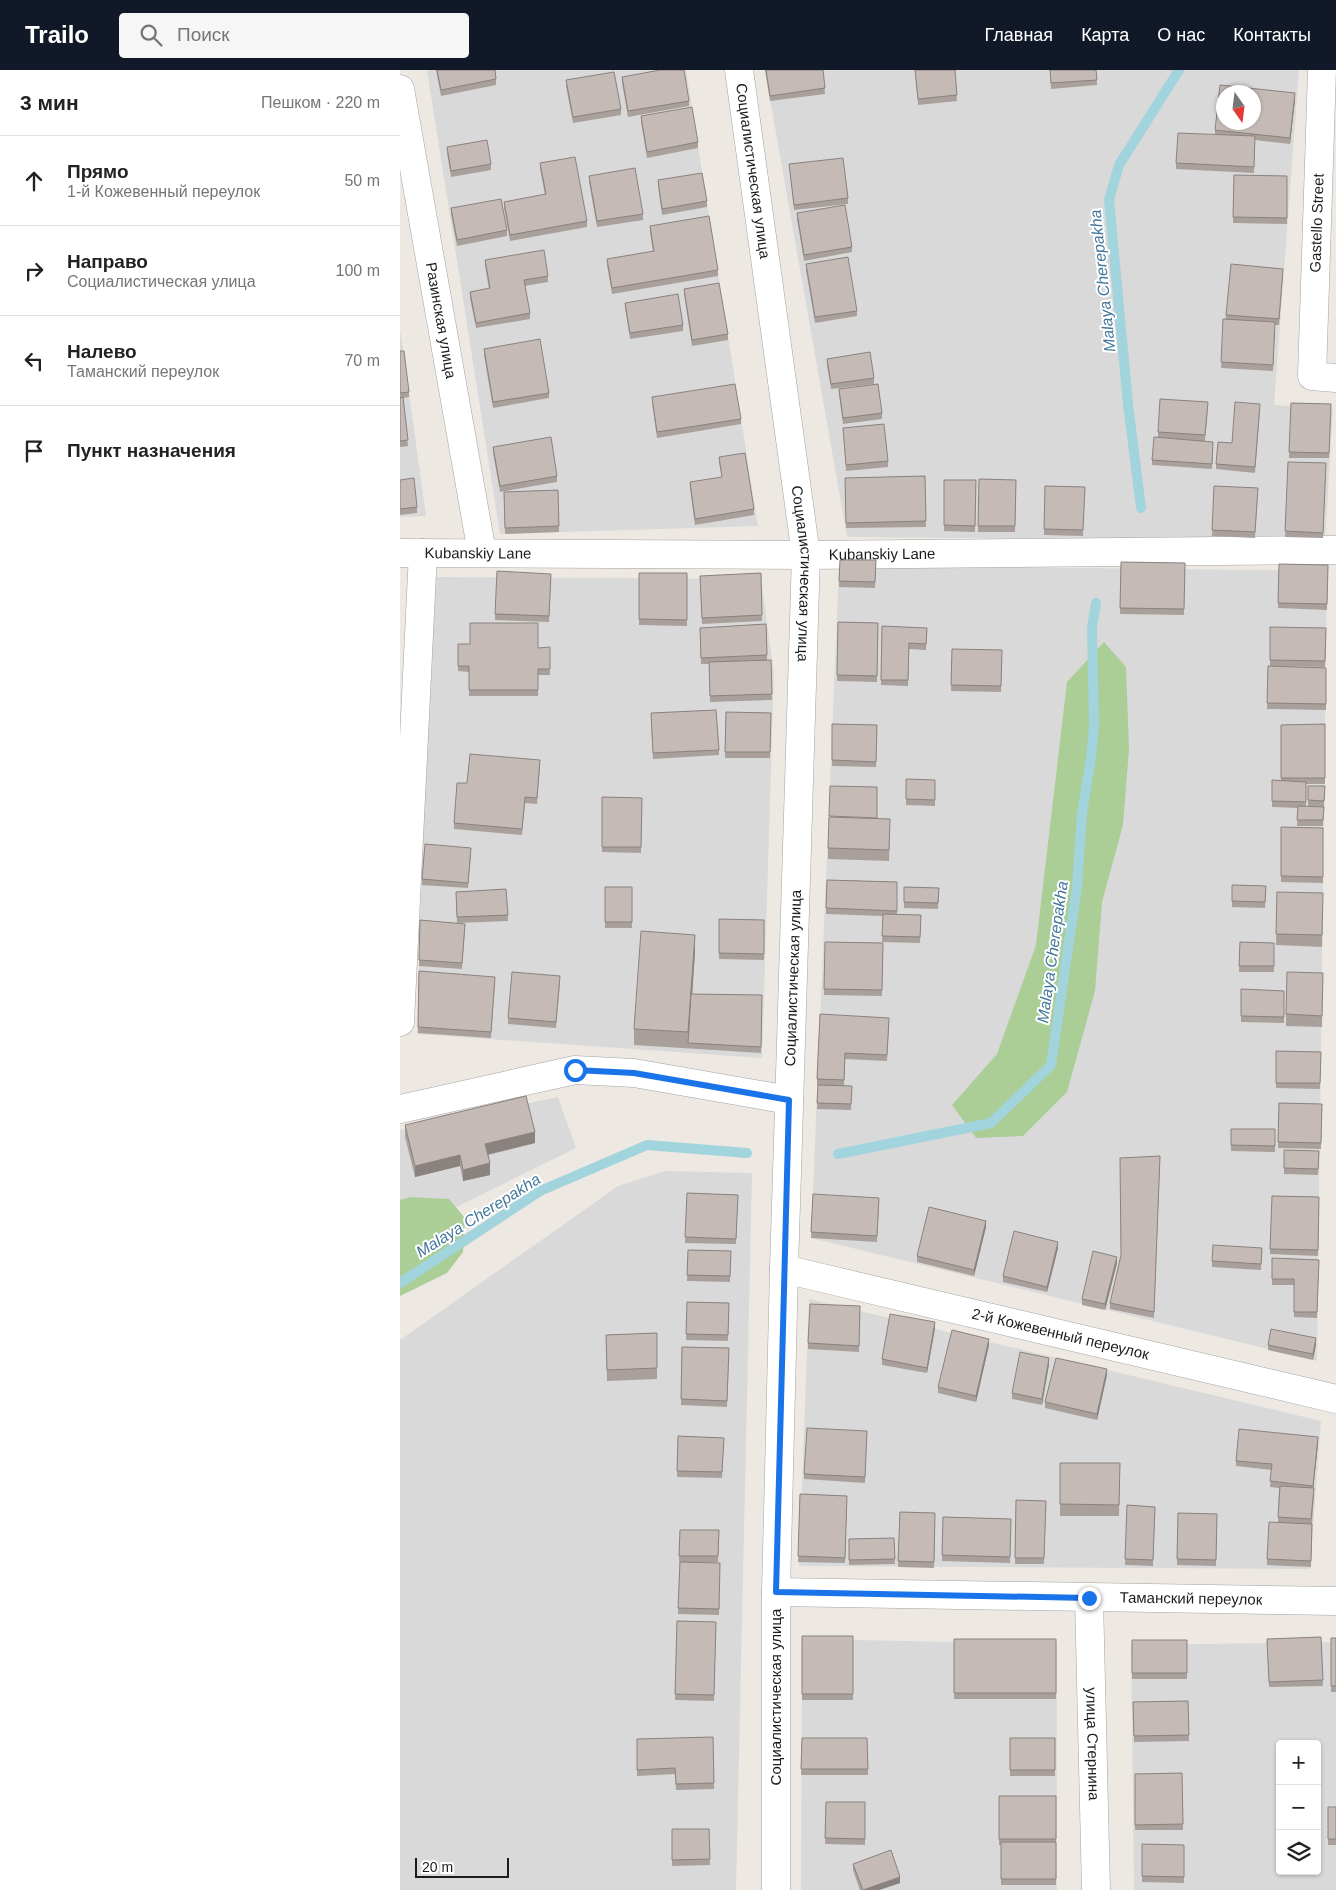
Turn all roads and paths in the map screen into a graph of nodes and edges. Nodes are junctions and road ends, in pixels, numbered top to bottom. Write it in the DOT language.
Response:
graph roads {
  1 [pos="739,70"];
  2 [pos="1322,70"];
  3 [pos="400,89"];
  4 [pos="1324,377"];
  5 [pos="1336,550"];
  6 [pos="411,553"];
  7 [pos="482,553"];
  8 [pos="806,555"];
  9 [pos="400,1022"];
  10 [pos="789,1100"];
  11 [pos="400,1109"];
  12 [pos="784,1269"];
  13 [pos="1336,1399"];
  14 [pos="776,1592"];
  15 [pos="1089,1598"];
  16 [pos="1336,1601"];
  17 [pos="776,1890"];
  18 [pos="1096,1890"];
  1 -- 8 [label="street, Социалистическая улица"];
  2 -- 4 [label="street, Gastello Street"];
  3 -- 7 [label="street, Разинская улица"];
  5 -- 8 [label="street, Kubanskiy Lane"];
  6 -- 7 [label="street, Kubanskiy Lane"];
  6 -- 9 [label="street"];
  7 -- 8 [label="street, Kubanskiy Lane"];
  8 -- 10 [label="street, Социалистическая улица"];
  10 -- 11 [label="street"];
  10 -- 12 [label="street, Социалистическая улица"];
  12 -- 13 [label="street, 2-й Кожевенный переулок"];
  12 -- 14 [label="street, Социалистическая улица"];
  14 -- 15 [label="street, Таманский переулок"];
  14 -- 17 [label="street, Социалистическая улица"];
  15 -- 16 [label="street, Таманский переулок"];
  15 -- 18 [label="street, улица Стернина"];
}
